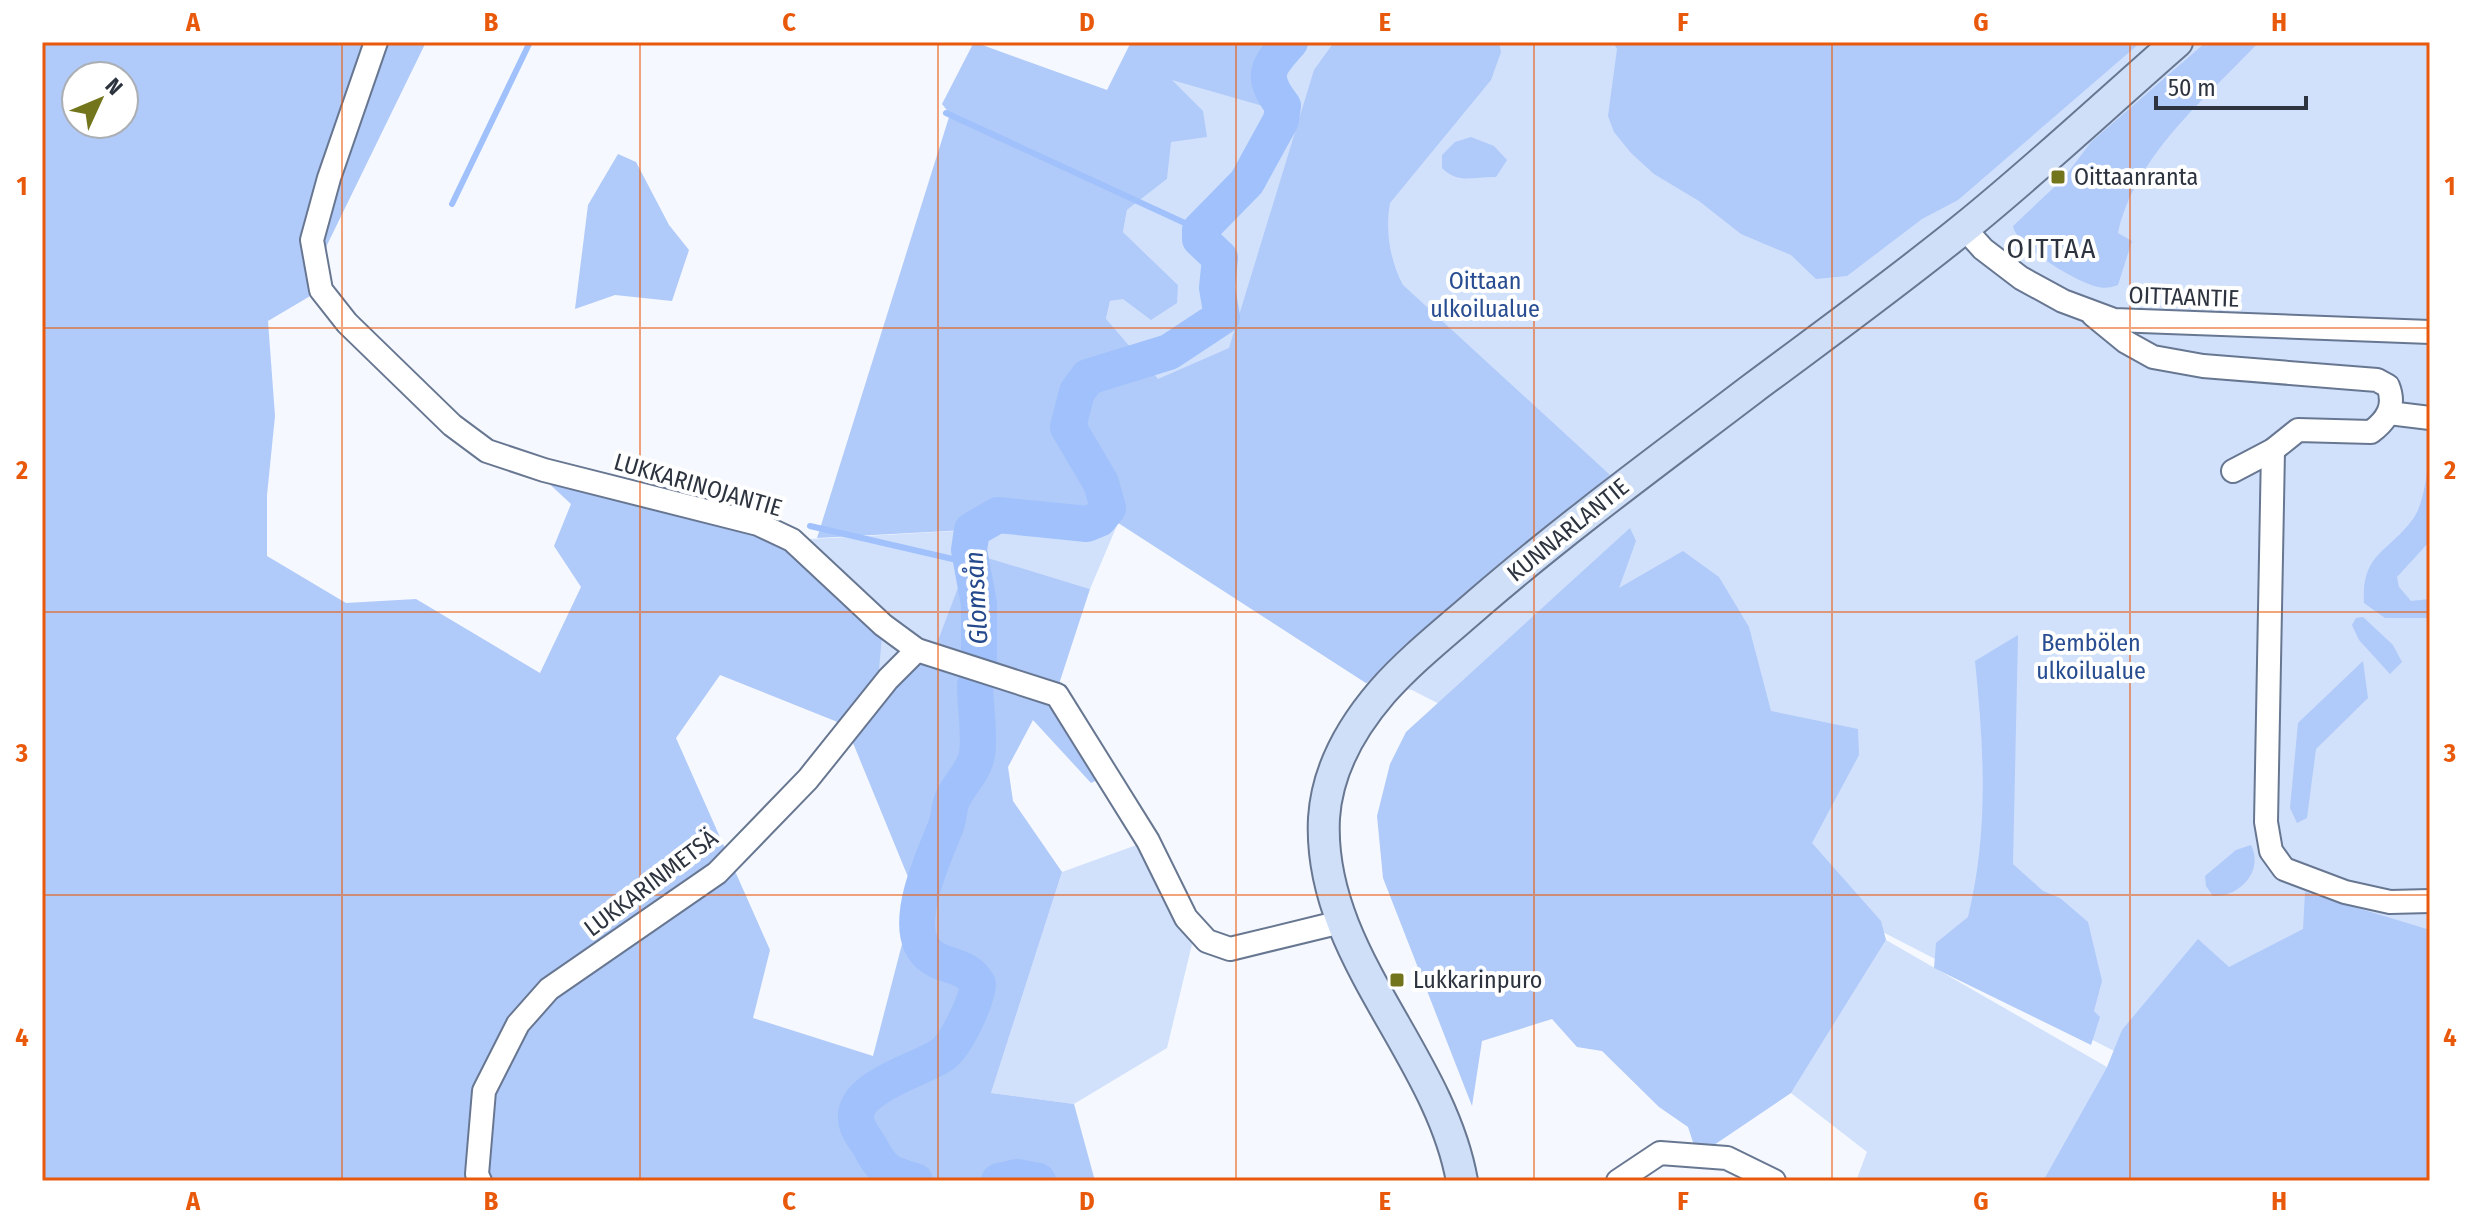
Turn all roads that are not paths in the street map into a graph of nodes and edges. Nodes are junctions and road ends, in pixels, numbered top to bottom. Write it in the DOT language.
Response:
graph roads {
  1 [pos="376,42"];
  2 [pos="2177,42"];
  3 [pos="1964,228"];
  4 [pos="2093,315"];
  5 [pos="2430,332"];
  6 [pos="2389,413"];
  7 [pos="2430,418"];
  8 [pos="2273,450"];
  9 [pos="2233,471"];
  10 [pos="917,650"];
  11 [pos="2430,901"];
  12 [pos="1341,922"];
  13 [pos="480,1181"];
  14 [pos="1462,1181"];
  15 [pos="1618,1181"];
  16 [pos="1774,1181"];
  1 -- 10 [label="street, LUKKARINOJANTIE"];
  2 -- 3 [label="main road, KUNNARLANTIE"];
  3 -- 4 [label="street, OITTAANTIE"];
  3 -- 12 [label="main road, KUNNARLANTIE"];
  4 -- 5 [label="street, OITTAANTIE"];
  4 -- 6 [label="street"];
  6 -- 7 [label="street"];
  6 -- 8 [label="street"];
  8 -- 9 [label="street"];
  8 -- 11 [label="street"];
  10 -- 12 [label="street, LUKKARINOJANTIE"];
  10 -- 13 [label="street, LUKKARINMETSÄ"];
  12 -- 14 [label="main road, KUNNARLANTIE"];
  15 -- 16 [label="street"];
}
